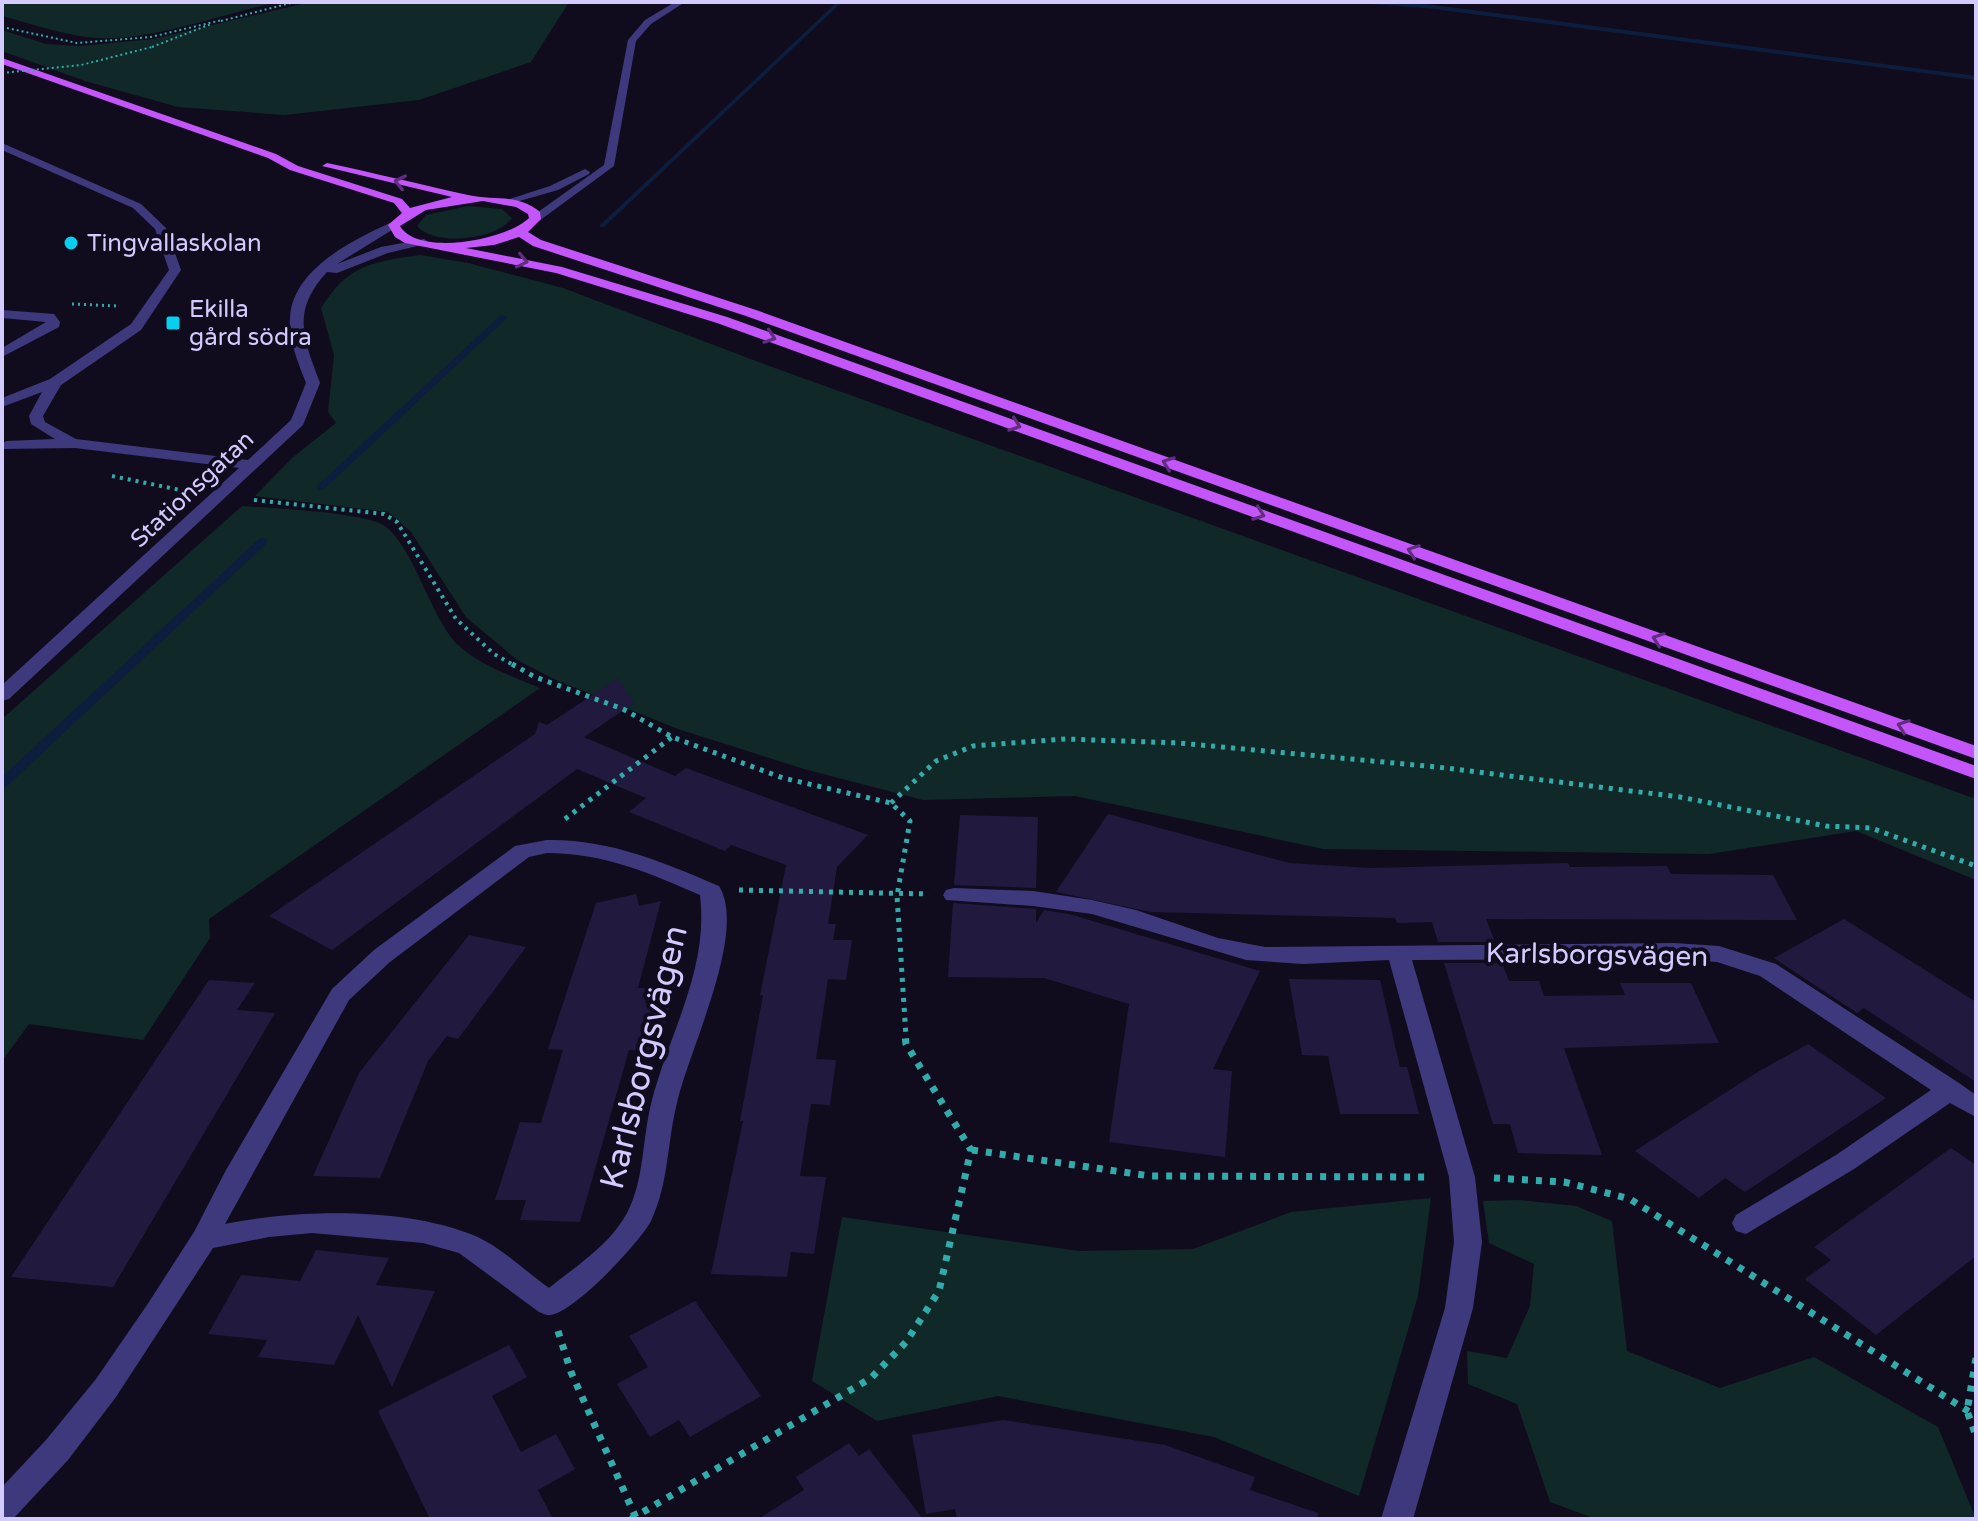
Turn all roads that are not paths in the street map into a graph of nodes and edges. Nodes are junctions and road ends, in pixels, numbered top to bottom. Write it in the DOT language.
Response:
graph roads {
  1 [pos="681,2"];
  2 [pos="2,61"];
  3 [pos="2,146"];
  4 [pos="610,152"];
  5 [pos="272,156"];
  6 [pos="477,198"];
  7 [pos="509,201"];
  8 [pos="408,213"];
  9 [pos="535,219"];
  10 [pos="394,225"];
  11 [pos="520,232"];
  12 [pos="424,243"];
  13 [pos="445,245"];
  14 [pos="319,277"];
  15 [pos="2,314"];
  16 [pos="2,353"];
  17 [pos="55,382"];
  18 [pos="2,403"];
  19 [pos="2,409"];
  20 [pos="37,420"];
  21 [pos="75,443"];
  22 [pos="5,447"];
  23 [pos="252,465"];
  24 [pos="2,695"];
  25 [pos="1976,753"];
  26 [pos="1976,773"];
  27 [pos="954,895"];
  28 [pos="1398,952"];
  29 [pos="1950,1090"];
  30 [pos="1976,1108"];
  31 [pos="1746,1223"];
  32 [pos="204,1239"];
  33 [pos="2,1509"];
  34 [pos="1397,1519"];
  1 -- 4 [label="street"];
  2 -- 5 [label="main road"];
  3 -- 17 [label="street"];
  4 -- 7 [label="street"];
  4 -- 9 [label="street"];
  6 -- 5 [label="main road, one-way"];
  5 -- 8 [label="main road"];
  6 -- 7 [label="main road"];
  6 -- 8 [label="main road"];
  7 -- 9 [label="main road"];
  8 -- 10 [label="main road"];
  9 -- 11 [label="main road"];
  10 -- 12 [label="main road"];
  10 -- 14 [label="street, Stationsgatan"];
  11 -- 13 [label="main road"];
  25 -- 11 [label="main road, one-way"];
  12 -- 13 [label="main road"];
  12 -- 14 [label="street"];
  13 -- 26 [label="main road, one-way"];
  14 -- 23 [label="street, Stationsgatan"];
  15 -- 16 [label="street"];
  17 -- 18 [label="street"];
  17 -- 20 [label="street"];
  19 -- 20 [label="street"];
  20 -- 21 [label="street"];
  20 -- 22 [label="street"];
  21 -- 22 [label="street"];
  21 -- 23 [label="street"];
  23 -- 24 [label="street, Stationsgatan"];
  27 -- 28 [label="street, Karlsborgsvägen"];
  28 -- 29 [label="street, Karlsborgsvägen"];
  28 -- 34 [label="street"];
  29 -- 30 [label="street, Karlsborgsvägen"];
  29 -- 31 [label="street"];
  32 -- 32 [label="street, Karlsborgsvägen"];
  32 -- 33 [label="street"];
}
